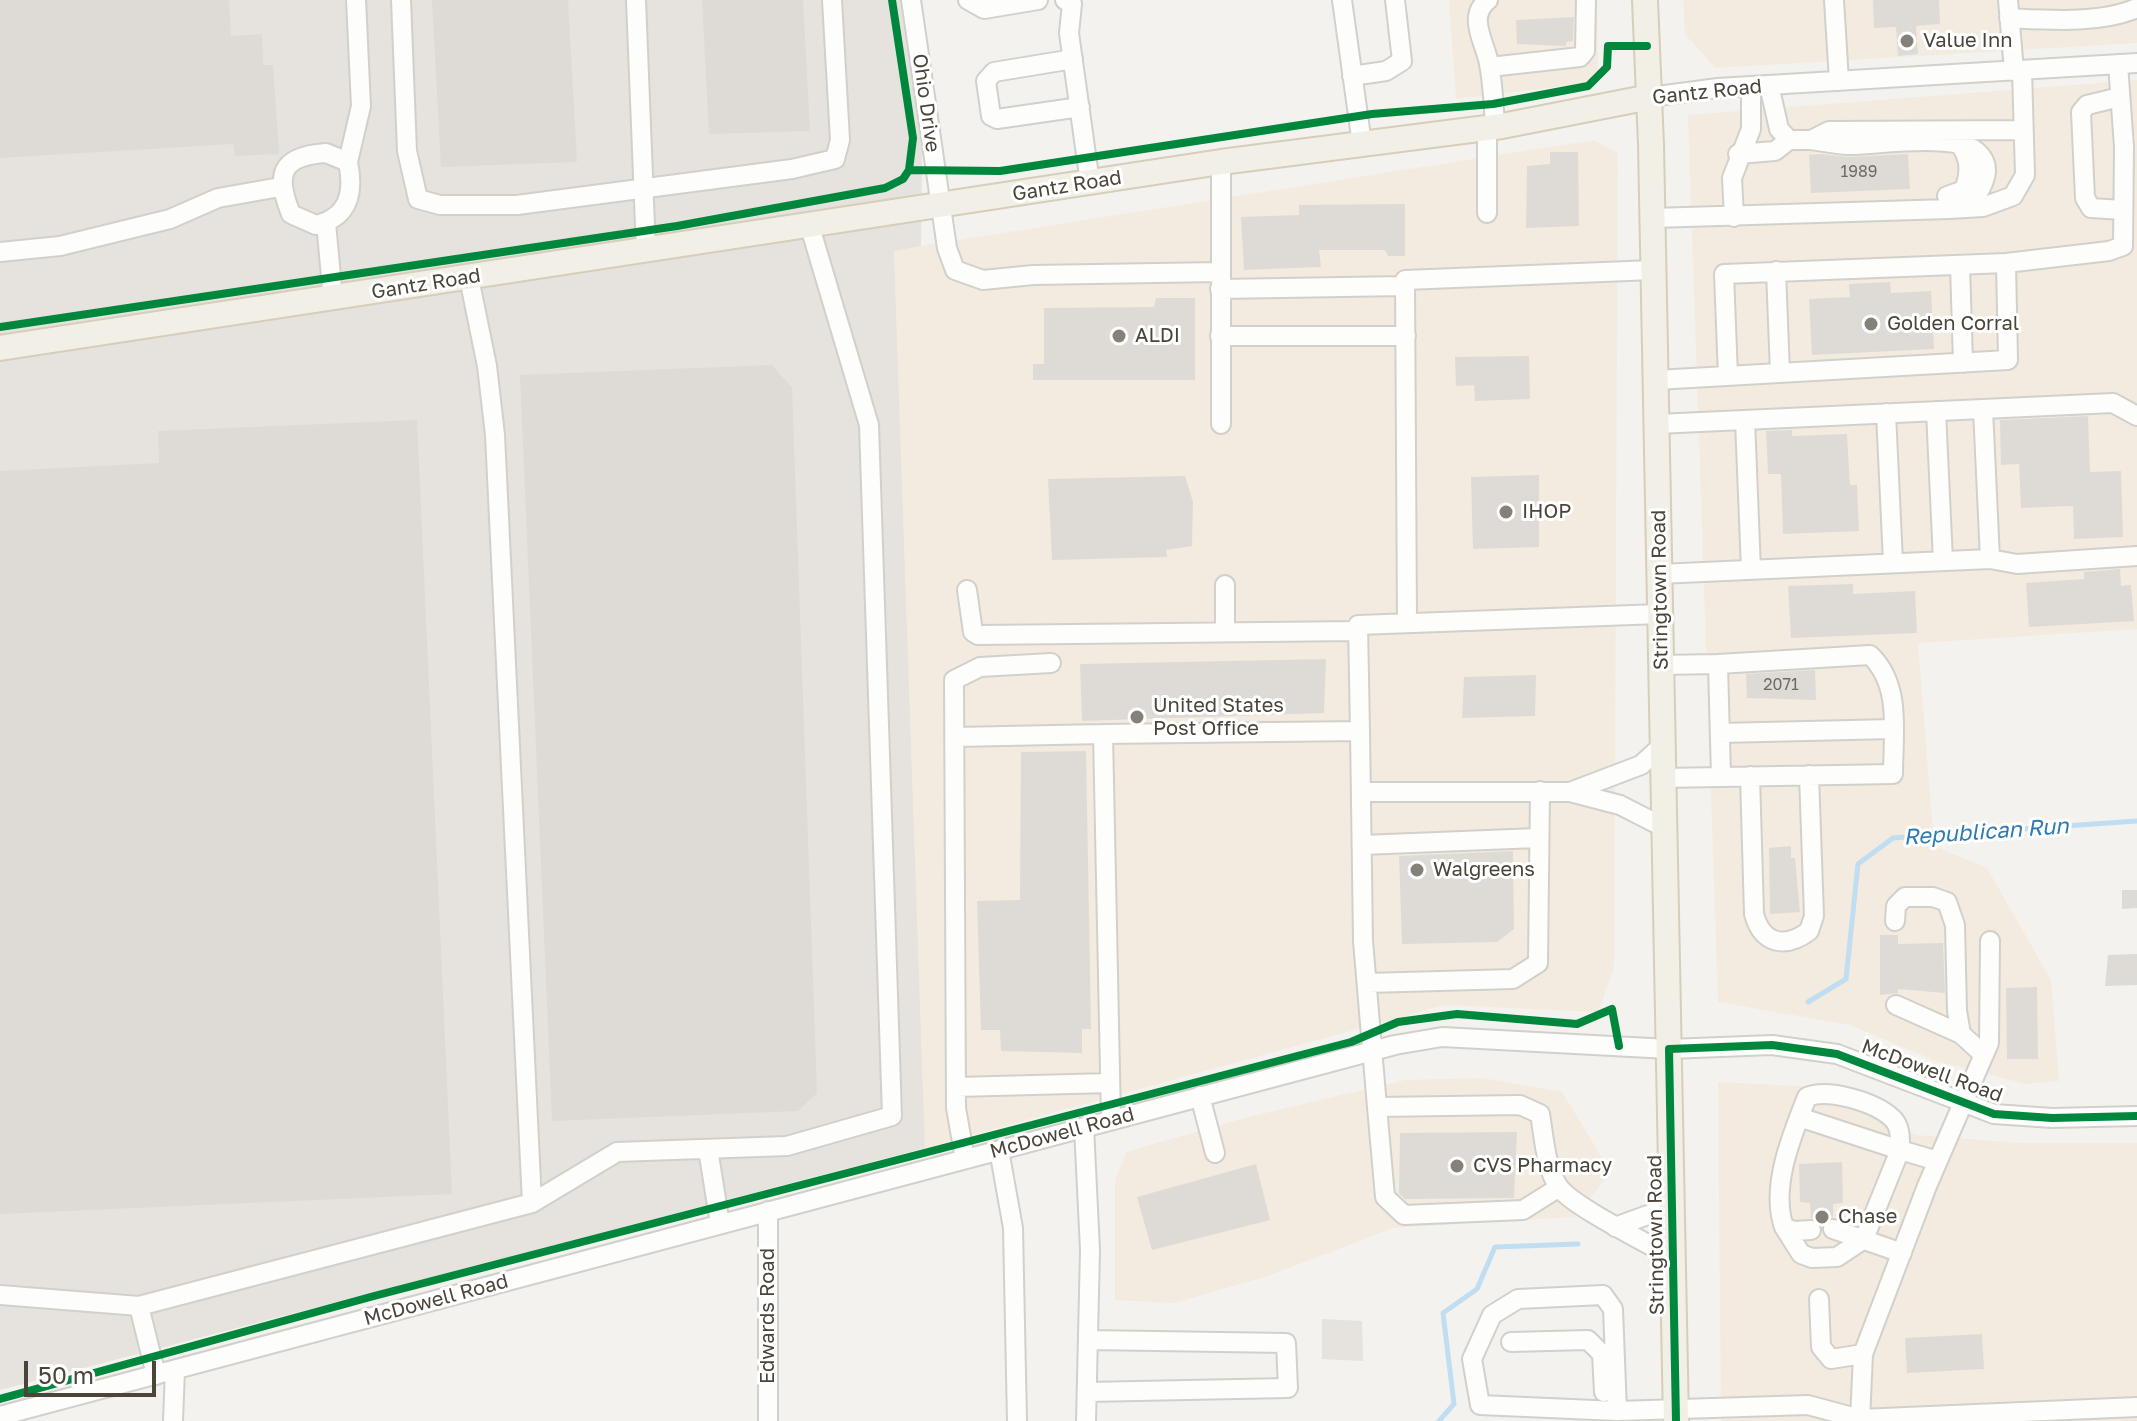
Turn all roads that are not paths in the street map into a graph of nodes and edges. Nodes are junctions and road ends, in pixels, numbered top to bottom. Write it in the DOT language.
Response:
graph roads {
  1 [pos="356,0"];
  2 [pos="401,0"];
  3 [pos="636,0"];
  4 [pos="832,0"];
  5 [pos="911,0"];
  6 [pos="968,0"];
  7 [pos="1038,0"];
  8 [pos="1065,0"];
  9 [pos="1342,0"];
  10 [pos="1395,0"];
  11 [pos="1586,0"];
  12 [pos="1645,0"];
  13 [pos="1834,0"];
  14 [pos="1485,2"];
  15 [pos="2137,8"];
  16 [pos="2008,9"];
  17 [pos="1073,59"];
  18 [pos="2128,64"];
  19 [pos="1490,67"];
  20 [pos="2018,70"];
  21 [pos="1352,76"];
  22 [pos="1839,81"];
  23 [pos="1760,86"];
  24 [pos="1650,97"];
  25 [pos="2120,97"];
  26 [pos="1080,107"];
  27 [pos="1491,128"];
  28 [pos="2023,130"];
  29 [pos="1789,140"];
  30 [pos="1811,140"];
  31 [pos="1362,144"];
  32 [pos="1738,154"];
  33 [pos="348,162"];
  34 [pos="1221,162"];
  35 [pos="1090,183"];
  36 [pos="280,187"];
  37 [pos="645,189"];
  38 [pos="941,206"];
  39 [pos="2123,210"];
  40 [pos="1487,213"];
  41 [pos="1792,215"];
  42 [pos="1734,217"];
  43 [pos="1653,218"];
  44 [pos="326,223"];
  45 [pos="810,227"];
  46 [pos="646,251"];
  47 [pos="0,252"];
  48 [pos="2006,263"];
  49 [pos="1960,265"];
  50 [pos="1653,270"];
  51 [pos="1776,271"];
  52 [pos="469,278"];
  53 [pos="1220,280"];
  54 [pos="1405,286"];
  55 [pos="333,298"];
  56 [pos="1220,336"];
  57 [pos="1406,336"];
  58 [pos="0,348"];
  59 [pos="1963,363"];
  60 [pos="1780,373"];
  61 [pos="1728,376"];
  62 [pos="1656,380"];
  63 [pos="1983,409"];
  64 [pos="1936,411"];
  65 [pos="1886,413"];
  66 [pos="2137,416"];
  67 [pos="1745,420"];
  68 [pos="1221,424"];
  69 [pos="1657,424"];
  70 [pos="2137,556"];
  71 [pos="1990,559"];
  72 [pos="1943,561"];
  73 [pos="1893,562"];
  74 [pos="1751,570"];
  75 [pos="1659,574"];
  76 [pos="1225,585"];
  77 [pos="967,590"];
  78 [pos="1660,614"];
  79 [pos="1407,623"];
  80 [pos="1225,630"];
  81 [pos="1358,631"];
  82 [pos="978,635"];
  83 [pos="1051,663"];
  84 [pos="1718,664"];
  85 [pos="1661,665"];
  86 [pos="980,667"];
  87 [pos="1893,729"];
  88 [pos="1360,731"];
  89 [pos="1720,733"];
  90 [pos="1103,734"];
  91 [pos="955,737"];
  92 [pos="1663,745"];
  93 [pos="1809,775"];
  94 [pos="1750,776"];
  95 [pos="1721,777"];
  96 [pos="1663,778"];
  97 [pos="1540,791"];
  98 [pos="1361,792"];
  99 [pos="1570,792"];
  100 [pos="1665,828"];
  101 [pos="1537,838"];
  102 [pos="1362,845"];
  103 [pos="1895,921"];
  104 [pos="1990,941"];
  105 [pos="1367,983"];
  106 [pos="1896,1005"];
  107 [pos="1961,1034"];
  108 [pos="1669,1049"];
  109 [pos="1375,1050"];
  110 [pos="1984,1055"];
  111 [pos="1110,1083"];
  112 [pos="956,1087"];
  113 [pos="1200,1096"];
  114 [pos="1965,1105"];
  115 [pos="1377,1107"];
  116 [pos="2137,1116"];
  117 [pos="1799,1117"];
  118 [pos="1111,1120"];
  119 [pos="1084,1127"];
  120 [pos="708,1149"];
  121 [pos="999,1150"];
  122 [pos="1900,1150"];
  123 [pos="1215,1153"];
  124 [pos="965,1159"];
  125 [pos="1938,1161"];
  126 [pos="1558,1188"];
  127 [pos="532,1203"];
  128 [pos="1672,1206"];
  129 [pos="768,1211"];
  130 [pos="720,1224"];
  131 [pos="1615,1227"];
  132 [pos="1784,1227"];
  133 [pos="1833,1229"];
  134 [pos="1811,1230"];
  135 [pos="1864,1239"];
  136 [pos="1902,1253"];
  137 [pos="1673,1258"];
  138 [pos="0,1295"];
  139 [pos="1819,1299"];
  140 [pos="139,1306"];
  141 [pos="1089,1340"];
  142 [pos="1511,1342"];
  143 [pos="1863,1354"];
  144 [pos="175,1370"];
  145 [pos="156,1375"];
  146 [pos="1087,1392"];
  147 [pos="2137,1407"];
  148 [pos="1610,1413"];
  149 [pos="1501,1414"];
  150 [pos="0,1416"];
  151 [pos="1995,1417"];
  152 [pos="1681,1418"];
  153 [pos="1856,1420"];
  154 [pos="173,1421"];
  155 [pos="768,1421"];
  156 [pos="1017,1421"];
  157 [pos="1086,1421"];
  1 -- 33 [label="street"];
  2 -- 37 [label="street"];
  3 -- 37 [label="street"];
  4 -- 37 [label="street"];
  5 -- 38 [label="street, Ohio Drive"];
  6 -- 7 [label="street"];
  8 -- 17 [label="street"];
  9 -- 21 [label="street"];
  10 -- 21 [label="street"];
  11 -- 19 [label="street"];
  12 -- 24 [label="main road, Stringtown Road"];
  13 -- 22 [label="street"];
  14 -- 19 [label="street"];
  15 -- 16 [label="street"];
  16 -- 20 [label="street"];
  17 -- 26 [label="street"];
  17 -- 26 [label="street"];
  18 -- 20 [label="street, Gantz Road"];
  18 -- 25 [label="street"];
  19 -- 27 [label="street"];
  20 -- 22 [label="street, Gantz Road"];
  20 -- 28 [label="street"];
  21 -- 31 [label="street"];
  22 -- 23 [label="street, Gantz Road"];
  23 -- 24 [label="street, Gantz Road"];
  23 -- 29 [label="street"];
  23 -- 32 [label="street"];
  24 -- 27 [label="main road, Gantz Road"];
  24 -- 43 [label="main road, Stringtown Road"];
  25 -- 39 [label="street"];
  25 -- 39 [label="street"];
  26 -- 35 [label="street"];
  27 -- 31 [label="main road, Gantz Road"];
  27 -- 40 [label="street"];
  28 -- 30 [label="street"];
  28 -- 41 [label="street"];
  29 -- 30 [label="street"];
  29 -- 32 [label="street"];
  30 -- 41 [label="street"];
  31 -- 34 [label="main road, Gantz Road"];
  32 -- 42 [label="street"];
  33 -- 36 [label="street"];
  33 -- 44 [label="street"];
  34 -- 35 [label="main road, Gantz Road"];
  34 -- 53 [label="street"];
  35 -- 38 [label="main road, Gantz Road"];
  36 -- 44 [label="street"];
  36 -- 47 [label="street"];
  37 -- 46 [label="street"];
  38 -- 45 [label="main road, Gantz Road"];
  38 -- 53 [label="street, Ohio Drive"];
  39 -- 48 [label="street"];
  41 -- 42 [label="street"];
  42 -- 43 [label="street"];
  43 -- 50 [label="main road, Stringtown Road"];
  44 -- 55 [label="street"];
  45 -- 46 [label="main road, Gantz Road"];
  45 -- 120 [label="street"];
  46 -- 52 [label="main road, Gantz Road"];
  48 -- 49 [label="street"];
  48 -- 59 [label="street"];
  49 -- 51 [label="street"];
  49 -- 59 [label="street"];
  50 -- 54 [label="street"];
  50 -- 62 [label="main road, Stringtown Road"];
  51 -- 60 [label="street"];
  51 -- 61 [label="street"];
  52 -- 55 [label="main road, Gantz Road"];
  52 -- 127 [label="street"];
  53 -- 54 [label="street"];
  53 -- 56 [label="street"];
  54 -- 57 [label="street"];
  55 -- 58 [label="main road, Gantz Road"];
  56 -- 57 [label="street"];
  56 -- 68 [label="street"];
  57 -- 79 [label="street"];
  59 -- 60 [label="street"];
  60 -- 61 [label="street"];
  61 -- 62 [label="street"];
  62 -- 69 [label="main road, Stringtown Road"];
  63 -- 64 [label="street"];
  63 -- 66 [label="street"];
  63 -- 71 [label="street"];
  64 -- 65 [label="street"];
  64 -- 72 [label="street"];
  65 -- 67 [label="street"];
  65 -- 73 [label="street"];
  67 -- 69 [label="street"];
  67 -- 74 [label="street"];
  69 -- 75 [label="main road, Stringtown Road"];
  70 -- 71 [label="street"];
  71 -- 72 [label="street"];
  72 -- 73 [label="street"];
  73 -- 74 [label="street"];
  74 -- 75 [label="street"];
  75 -- 78 [label="main road, Stringtown Road"];
  76 -- 80 [label="street"];
  77 -- 82 [label="street"];
  78 -- 79 [label="street"];
  78 -- 85 [label="main road, Stringtown Road"];
  79 -- 81 [label="street"];
  80 -- 81 [label="street"];
  80 -- 82 [label="street"];
  81 -- 88 [label="street"];
  82 -- 86 [label="street"];
  83 -- 86 [label="street"];
  84 -- 85 [label="street"];
  84 -- 87 [label="street"];
  84 -- 89 [label="street"];
  85 -- 92 [label="main road, Stringtown Road"];
  86 -- 91 [label="street"];
  87 -- 89 [label="street"];
  87 -- 93 [label="street"];
  88 -- 90 [label="street"];
  88 -- 98 [label="street"];
  89 -- 95 [label="street"];
  90 -- 91 [label="street"];
  90 -- 111 [label="street"];
  91 -- 112 [label="street"];
  92 -- 96 [label="main road, Stringtown Road"];
  92 -- 99 [label="street"];
  93 -- 94 [label="street"];
  93 -- 94 [label="street"];
  94 -- 95 [label="street"];
  95 -- 96 [label="street"];
  96 -- 100 [label="main road, Stringtown Road"];
  97 -- 98 [label="street"];
  97 -- 99 [label="street"];
  97 -- 101 [label="street"];
  98 -- 102 [label="street"];
  99 -- 100 [label="street"];
  100 -- 108 [label="main road, Stringtown Road"];
  101 -- 102 [label="street"];
  101 -- 105 [label="street"];
  102 -- 105 [label="street"];
  103 -- 107 [label="street"];
  104 -- 110 [label="street"];
  105 -- 109 [label="street"];
  106 -- 107 [label="street"];
  107 -- 110 [label="street"];
  108 -- 109 [label="street, McDowell Road"];
  108 -- 114 [label="street, McDowell Road"];
  108 -- 128 [label="main road, Stringtown Road"];
  109 -- 113 [label="street, McDowell Road"];
  109 -- 115 [label="street"];
  110 -- 114 [label="street"];
  111 -- 112 [label="street"];
  111 -- 118 [label="street"];
  112 -- 124 [label="street"];
  113 -- 118 [label="street, McDowell Road"];
  113 -- 123 [label="street"];
  114 -- 116 [label="street, McDowell Road"];
  114 -- 125 [label="street"];
  115 -- 126 [label="street"];
  115 -- 126 [label="street"];
  117 -- 122 [label="street"];
  117 -- 122 [label="street"];
  117 -- 132 [label="street"];
  118 -- 119 [label="street, McDowell Road"];
  119 -- 121 [label="street, McDowell Road"];
  119 -- 141 [label="street"];
  120 -- 127 [label="street"];
  120 -- 130 [label="street"];
  121 -- 124 [label="street, McDowell Road"];
  121 -- 156 [label="street"];
  122 -- 125 [label="street"];
  122 -- 135 [label="street"];
  124 -- 129 [label="street, McDowell Road"];
  125 -- 136 [label="street"];
  126 -- 131 [label="street"];
  127 -- 140 [label="street"];
  128 -- 131 [label="street"];
  128 -- 137 [label="main road, Stringtown Road"];
  129 -- 130 [label="street, McDowell Road"];
  129 -- 155 [label="street, Edwards Road"];
  130 -- 144 [label="street, McDowell Road"];
  131 -- 137 [label="street"];
  132 -- 134 [label="street"];
  132 -- 135 [label="street"];
  133 -- 135 [label="street"];
  135 -- 136 [label="street"];
  136 -- 143 [label="street"];
  137 -- 152 [label="main road, Stringtown Road"];
  138 -- 140 [label="street"];
  139 -- 143 [label="street"];
  140 -- 145 [label="street"];
  141 -- 146 [label="street"];
  141 -- 146 [label="street"];
  142 -- 148 [label="street"];
  143 -- 153 [label="street"];
  144 -- 145 [label="street, McDowell Road"];
  144 -- 154 [label="street"];
  145 -- 150 [label="street, McDowell Road"];
  146 -- 157 [label="street"];
  147 -- 151 [label="street"];
  148 -- 149 [label="street"];
  148 -- 149 [label="street"];
  148 -- 152 [label="street"];
  151 -- 153 [label="street"];
  152 -- 153 [label="street"];
}
